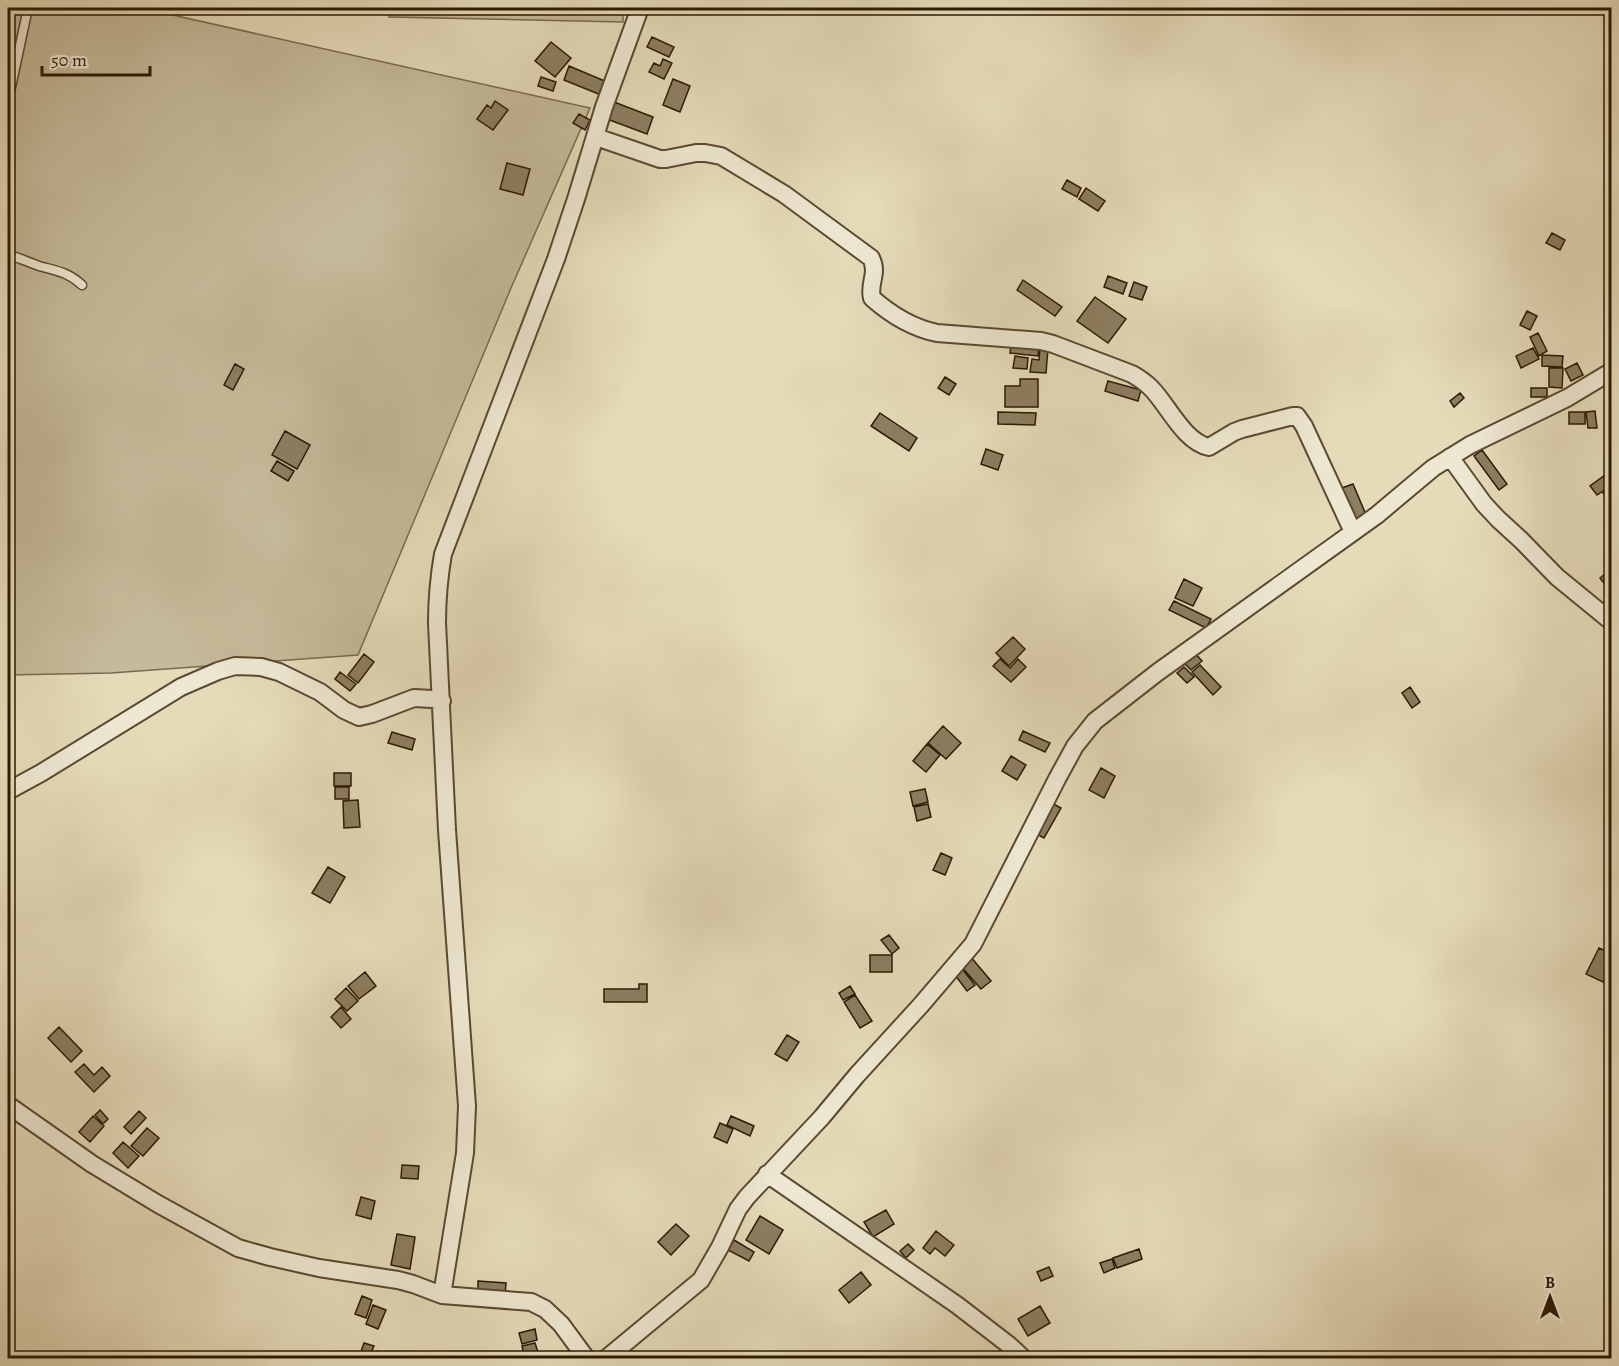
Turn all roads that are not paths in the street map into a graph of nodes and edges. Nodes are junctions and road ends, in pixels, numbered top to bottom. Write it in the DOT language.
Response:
graph roads {
  1 [pos="28,8"];
  2 [pos="640,8"];
  3 [pos="8,101"];
  4 [pos="596,137"];
  5 [pos="8,254"];
  6 [pos="82,285"];
  7 [pos="1611,371"];
  8 [pos="1450,458"];
  9 [pos="1353,532"];
  10 [pos="1611,622"];
  11 [pos="442,701"];
  12 [pos="8,791"];
  13 [pos="8,1106"];
  14 [pos="767,1174"];
  15 [pos="442,1295"];
  16 [pos="586,1359"];
  17 [pos="608,1359"];
  18 [pos="1023,1359"];
  1 -- 3 [label="lane"];
  2 -- 4 [label="street"];
  4 -- 9 [label="street"];
  4 -- 11 [label="street"];
  5 -- 6 [label="lane"];
  7 -- 8 [label="street"];
  8 -- 9 [label="street"];
  8 -- 10 [label="street"];
  9 -- 14 [label="street"];
  11 -- 12 [label="street"];
  11 -- 15 [label="street"];
  13 -- 15 [label="street"];
  14 -- 17 [label="street"];
  14 -- 18 [label="street"];
  15 -- 16 [label="street"];
}
